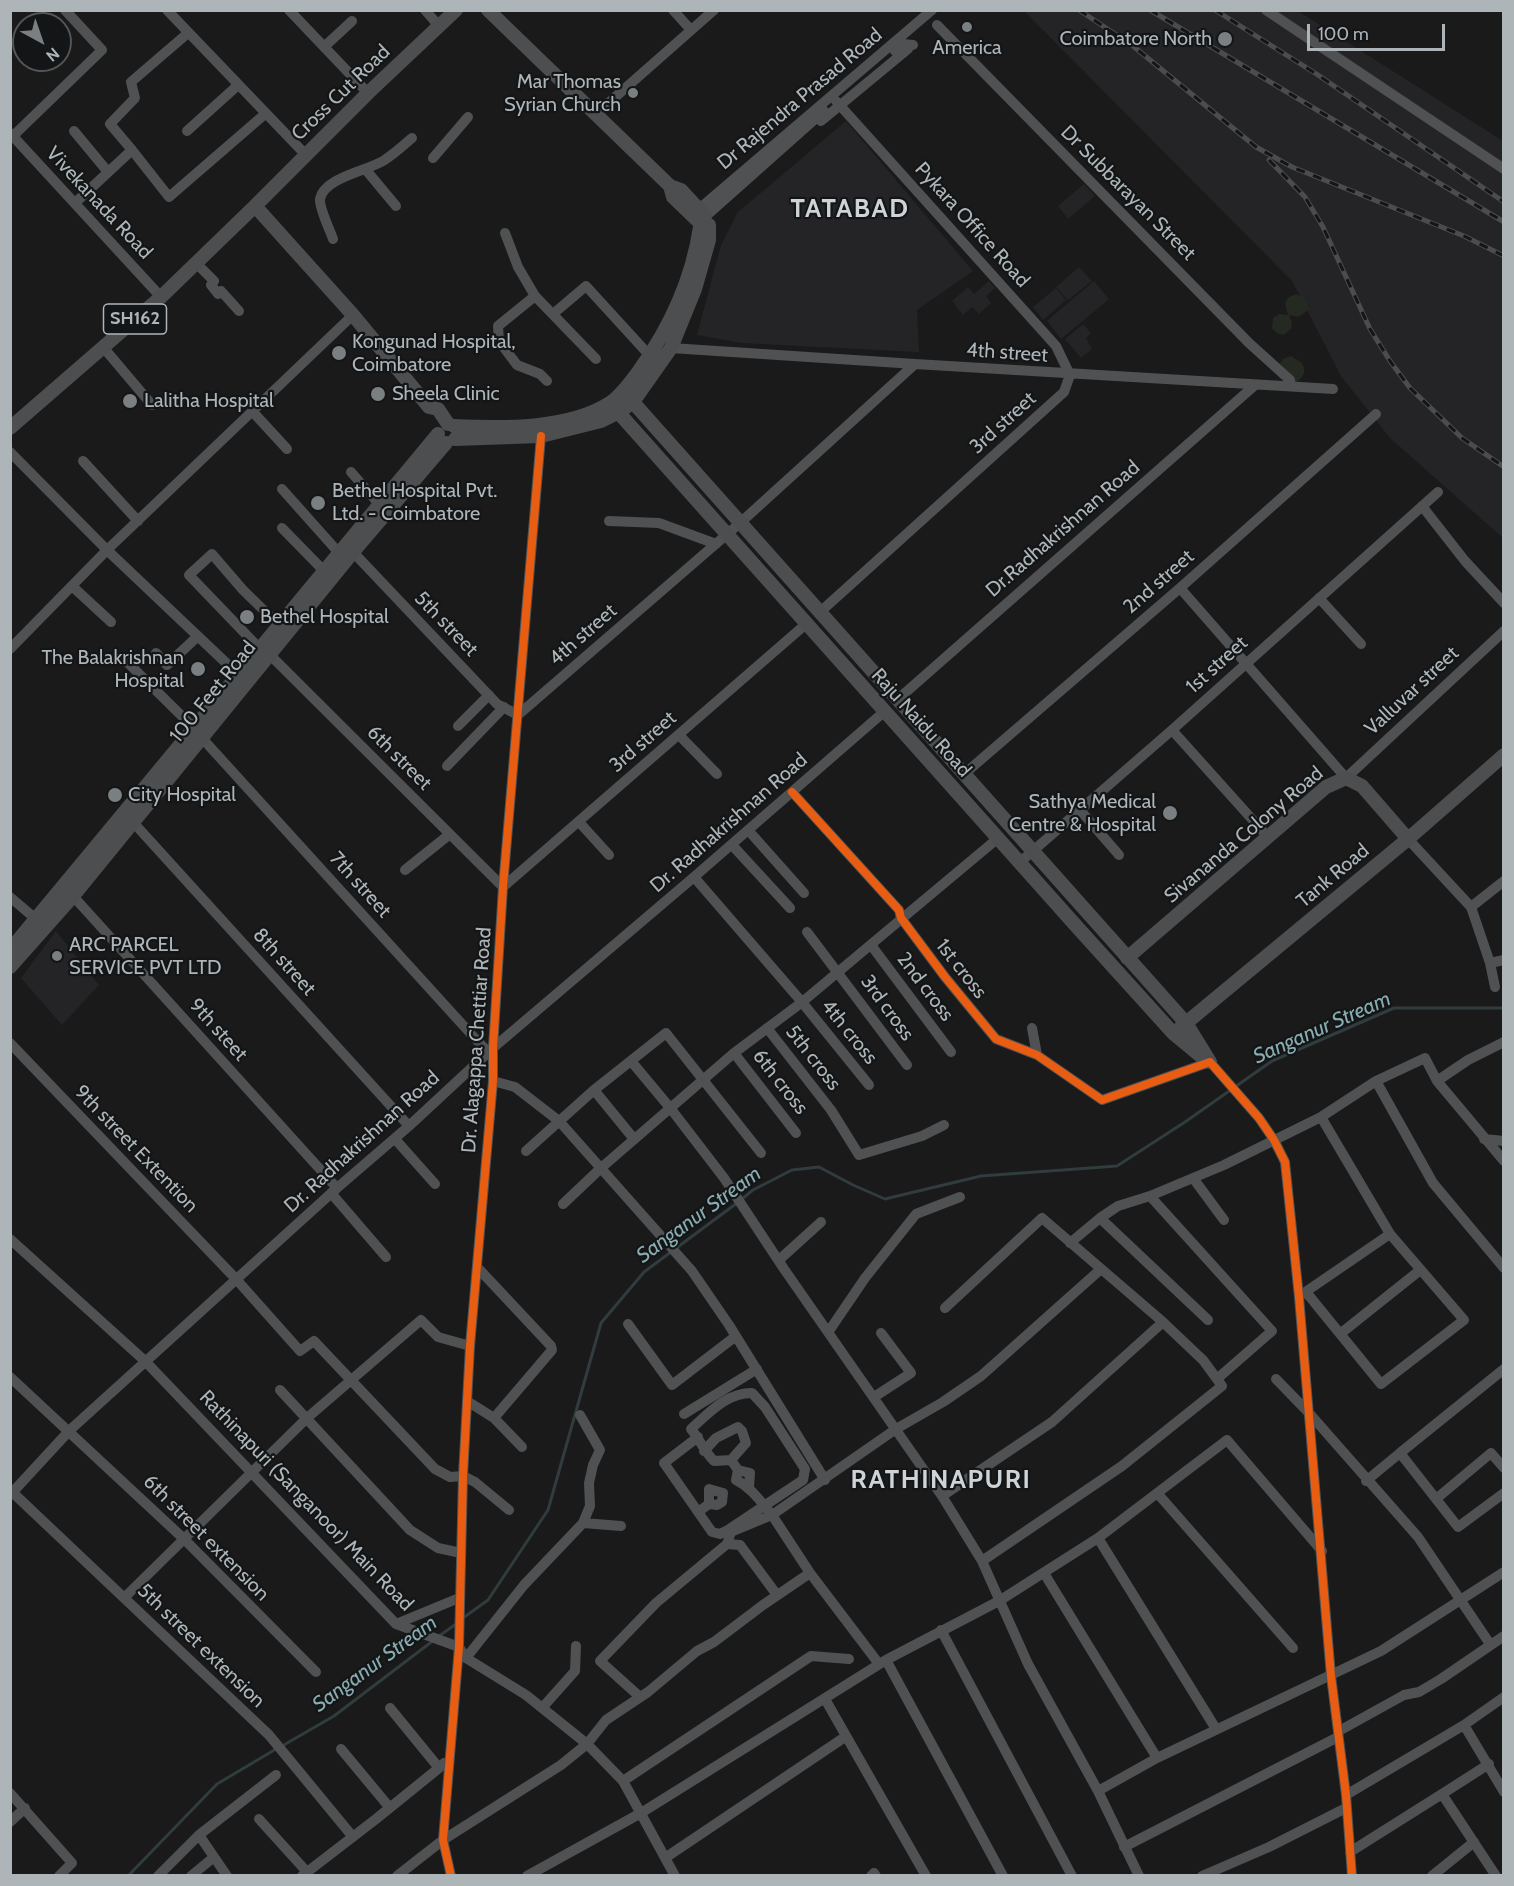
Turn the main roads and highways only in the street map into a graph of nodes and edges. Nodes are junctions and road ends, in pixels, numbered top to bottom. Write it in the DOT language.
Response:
graph roads {
  1 [pos="456,10"];
  2 [pos="488,10"];
  3 [pos="255,206"];
  4 [pos="702,219"];
  5 [pos="623,391"];
  6 [pos="633,402"];
  7 [pos="615,407"];
  8 [pos="12,423"];
  9 [pos="447,432"];
  10 [pos="346,552"];
  11 [pos="264,650"];
  12 [pos="198,733"];
  13 [pos="1503,755"];
  14 [pos="1408,839"];
  15 [pos="10,950"];
  16 [pos="1127,958"];
  17 [pos="10,967"];
  18 [pos="1186,1023"];
  19 [pos="1173,1033"];
  1 -- 3 [label="main road, Cross Cut Road"];
  2 -- 4 [label="main road"];
  3 -- 8 [label="main road, Cross Cut Road / SH162"];
  3 -- 9 [label="main road"];
  4 -- 5 [label="main road"];
  4 -- 6 [label="main road"];
  5 -- 6 [label="main road, Raju Naidu Road"];
  5 -- 7 [label="main road"];
  6 -- 7 [label="main road"];
  6 -- 16 [label="main road, Raju Naidu Road"];
  7 -- 9 [label="main road"];
  7 -- 9 [label="main road"];
  7 -- 19 [label="main road, Raju Naidu Road"];
  9 -- 10 [label="main road, 100 Feet Road"];
  9 -- 10 [label="main road, 100 Feet Road"];
  10 -- 11 [label="main road, 100 Feet Road"];
  10 -- 11 [label="main road, 100 Feet Road"];
  11 -- 12 [label="main road, 100 Feet Road"];
  12 -- 15 [label="main road, 100 Feet Road"];
  12 -- 17 [label="main road, 100 Feet Road"];
  13 -- 14 [label="main road, Tank Road"];
  14 -- 16 [label="main road, Sivananda Colony Road"];
  14 -- 18 [label="main road, Tank Road"];
  16 -- 18 [label="main road, Raju Naidu Road"];
  18 -- 19 [label="main road, Tank Road"];
  18 -- 19 [label="main road, Raju Naidu Road"];
}
